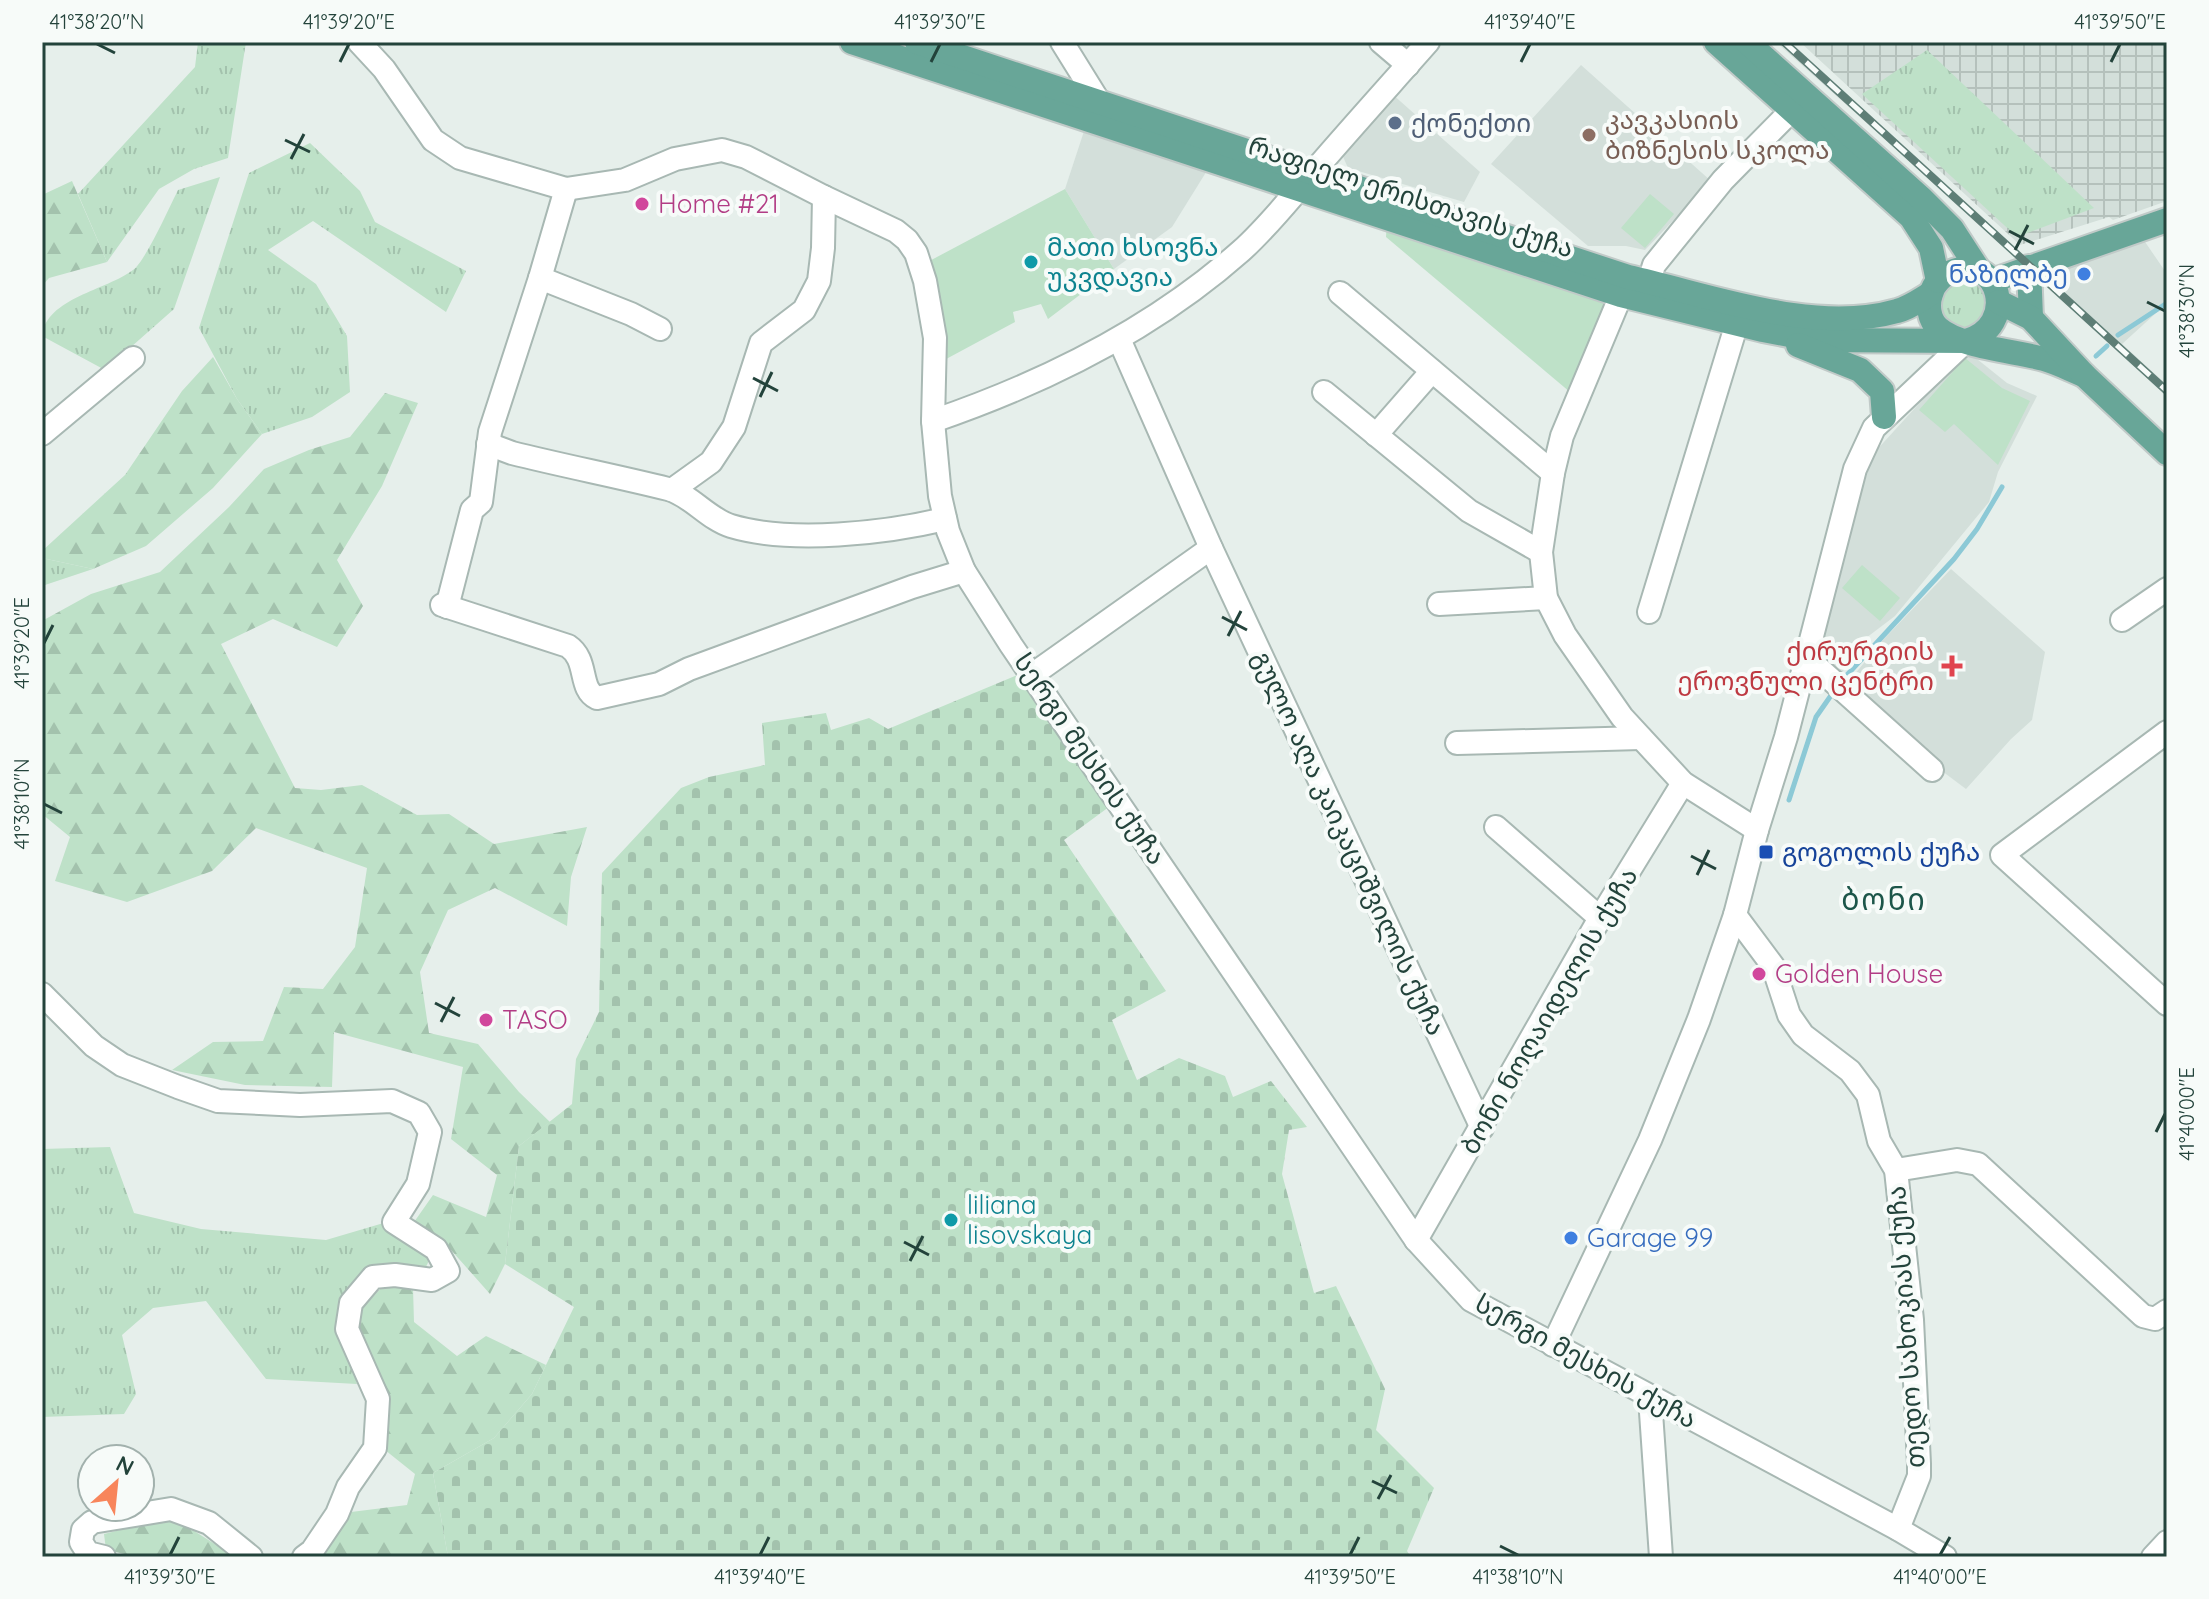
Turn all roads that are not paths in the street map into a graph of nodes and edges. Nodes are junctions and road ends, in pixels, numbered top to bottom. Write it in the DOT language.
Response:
graph roads {
  1 [pos="359,42"];
  2 [pos="852,42"];
  3 [pos="917,42"];
  4 [pos="1062,42"];
  5 [pos="1381,42"];
  6 [pos="1428,42"];
  7 [pos="1716,42"];
  8 [pos="1747,42"];
  9 [pos="1408,65"];
  10 [pos="1098,100"];
  11 [pos="1792,110"];
  12 [pos="1306,180"];
  13 [pos="566,189"];
  14 [pos="824,197"];
  15 [pos="1911,217"];
  16 [pos="2167,220"];
  17 [pos="1952,229"];
  18 [pos="1931,248"];
  19 [pos="2029,267"];
  20 [pos="540,278"];
  21 [pos="1649,281"];
  22 [pos="1990,284"];
  23 [pos="1934,288"];
  24 [pos="1340,293"];
  25 [pos="1621,295"];
  26 [pos="1901,310"];
  27 [pos="2031,318"];
  28 [pos="1737,323"];
  29 [pos="660,329"];
  30 [pos="1763,330"];
  31 [pos="1119,339"];
  32 [pos="1966,341"];
  33 [pos="1903,342"];
  34 [pos="133,358"];
  35 [pos="1432,371"];
  36 [pos="2084,375"];
  37 [pos="1324,392"];
  38 [pos="1884,417"];
  39 [pos="933,421"];
  40 [pos="42,434"];
  41 [pos="1376,435"];
  42 [pos="488,444"];
  43 [pos="2167,453"];
  44 [pos="1553,473"];
  45 [pos="672,490"];
  46 [pos="945,519"];
  47 [pos="1211,548"];
  48 [pos="1541,552"];
  49 [pos="964,571"];
  50 [pos="2167,589"];
  51 [pos="1546,598"];
  52 [pos="1439,604"];
  53 [pos="1649,612"];
  54 [pos="2122,620"];
  55 [pos="1806,657"];
  56 [pos="1032,675"];
  57 [pos="2167,732"];
  58 [pos="1641,738"];
  59 [pos="1457,743"];
  60 [pos="1932,770"];
  61 [pos="1683,783"];
  62 [pos="1496,827"];
  63 [pos="1757,830"];
  64 [pos="1735,915"];
  65 [pos="1600,918"];
  66 [pos="42,994"];
  67 [pos="2167,1004"];
  68 [pos="1482,1128"];
  69 [pos="1896,1170"];
  70 [pos="1416,1240"];
  71 [pos="2167,1311"];
  72 [pos="1553,1345"];
  73 [pos="1650,1398"];
  74 [pos="1898,1529"];
  75 [pos="2167,1542"];
  76 [pos="104,1557"];
  77 [pos="251,1557"];
  78 [pos="304,1557"];
  79 [pos="1661,1557"];
  80 [pos="1945,1557"];
  81 [pos="2153,1557"];
  1 -- 13 [label="street, სერგი მესხის ქუჩა"];
  2 -- 12 [label="main road, რაფიელ ერისთავის ქუჩა"];
  3 -- 10 [label="main road, რაფიელ ერისთავის ქუჩა"];
  4 -- 10 [label="street"];
  5 -- 9 [label="street"];
  6 -- 9 [label="street"];
  7 -- 11 [label="main road"];
  8 -- 17 [label="main road"];
  9 -- 12 [label="street"];
  10 -- 12 [label="main road, რაფიელ ერისთავის ქუჩა"];
  11 -- 15 [label="main road"];
  11 -- 21 [label="street"];
  12 -- 21 [label="main road, რაფიელ ერისთავის ქუჩა"];
  12 -- 25 [label="main road, რაფიელ ერისთავის ქუჩა"];
  12 -- 31 [label="street"];
  13 -- 14 [label="street, სერგი მესხის ქუჩა"];
  13 -- 20 [label="street"];
  14 -- 39 [label="street, სერგი მესხის ქუჩა"];
  14 -- 45 [label="street"];
  15 -- 18 [label="main road"];
  15 -- 26 [label="main road"];
  16 -- 19 [label="main road"];
  17 -- 18 [label="main road"];
  17 -- 22 [label="main road"];
  18 -- 23 [label="main road"];
  19 -- 22 [label="main road"];
  19 -- 27 [label="main road"];
  20 -- 29 [label="street"];
  20 -- 42 [label="street"];
  21 -- 26 [label="main road, რაფიელ ერისთავის ქუჩა"];
  22 -- 23 [label="main road"];
  22 -- 27 [label="main road"];
  22 -- 32 [label="main road"];
  23 -- 26 [label="main road, რაფიელ ერისთავის ქუჩა"];
  23 -- 32 [label="main road"];
  24 -- 35 [label="street"];
  25 -- 28 [label="main road, რაფიელ ერისთავის ქუჩა"];
  25 -- 44 [label="street"];
  26 -- 33 [label="main road"];
  27 -- 36 [label="main road"];
  28 -- 30 [label="main road, რაფიელ ერისთავის ქუჩა"];
  28 -- 53 [label="street"];
  30 -- 33 [label="main road, რაფიელ ერისთავის ქუჩა"];
  30 -- 38 [label="main road"];
  31 -- 39 [label="street"];
  31 -- 47 [label="street, გულო აღა კაიკაციშვილის ქუჩა"];
  32 -- 33 [label="main road, რაფიელ ერისთავის ქუჩა"];
  32 -- 36 [label="main road"];
  32 -- 38 [label="street"];
  34 -- 40 [label="street"];
  35 -- 41 [label="street"];
  35 -- 44 [label="street"];
  36 -- 43 [label="main road"];
  37 -- 41 [label="street"];
  38 -- 55 [label="street"];
  39 -- 46 [label="street, სერგი მესხის ქუჩა"];
  41 -- 48 [label="street"];
  42 -- 45 [label="street"];
  42 -- 49 [label="street"];
  44 -- 48 [label="street"];
  45 -- 46 [label="street"];
  46 -- 49 [label="street, სერგი მესხის ქუჩა"];
  47 -- 56 [label="street"];
  47 -- 68 [label="street, გულო აღა კაიკაციშვილის ქუჩა"];
  48 -- 51 [label="street"];
  49 -- 56 [label="street, სერგი მესხის ქუჩა"];
  50 -- 54 [label="street"];
  51 -- 52 [label="street"];
  51 -- 58 [label="street"];
  55 -- 60 [label="street"];
  55 -- 63 [label="street"];
  56 -- 70 [label="street, სერგი მესხის ქუჩა"];
  57 -- 67 [label="street"];
  58 -- 59 [label="street"];
  58 -- 61 [label="street"];
  61 -- 63 [label="street"];
  61 -- 65 [label="street, ბონი ნოღაიდელის ქუჩა"];
  62 -- 65 [label="street"];
  63 -- 64 [label="street"];
  64 -- 69 [label="street, თედო სახოკიას ქუჩა"];
  64 -- 72 [label="street"];
  65 -- 68 [label="street, ბონი ნოღაიდელის ქუჩა"];
  66 -- 78 [label="street"];
  68 -- 70 [label="street, ბონი ნოღაიდელის ქუჩა"];
  69 -- 71 [label="street, თედო სახოკიას ქუჩა"];
  69 -- 74 [label="street, თედო სახოკიას ქუჩა"];
  70 -- 72 [label="street, სერგი მესხის ქუჩა"];
  72 -- 73 [label="street, სერგი მესხის ქუჩა"];
  73 -- 74 [label="street, სერგი მესხის ქუჩა"];
  73 -- 79 [label="street"];
  74 -- 80 [label="street, სერგი მესხის ქუჩა"];
  75 -- 81 [label="street"];
  76 -- 77 [label="street"];
}
